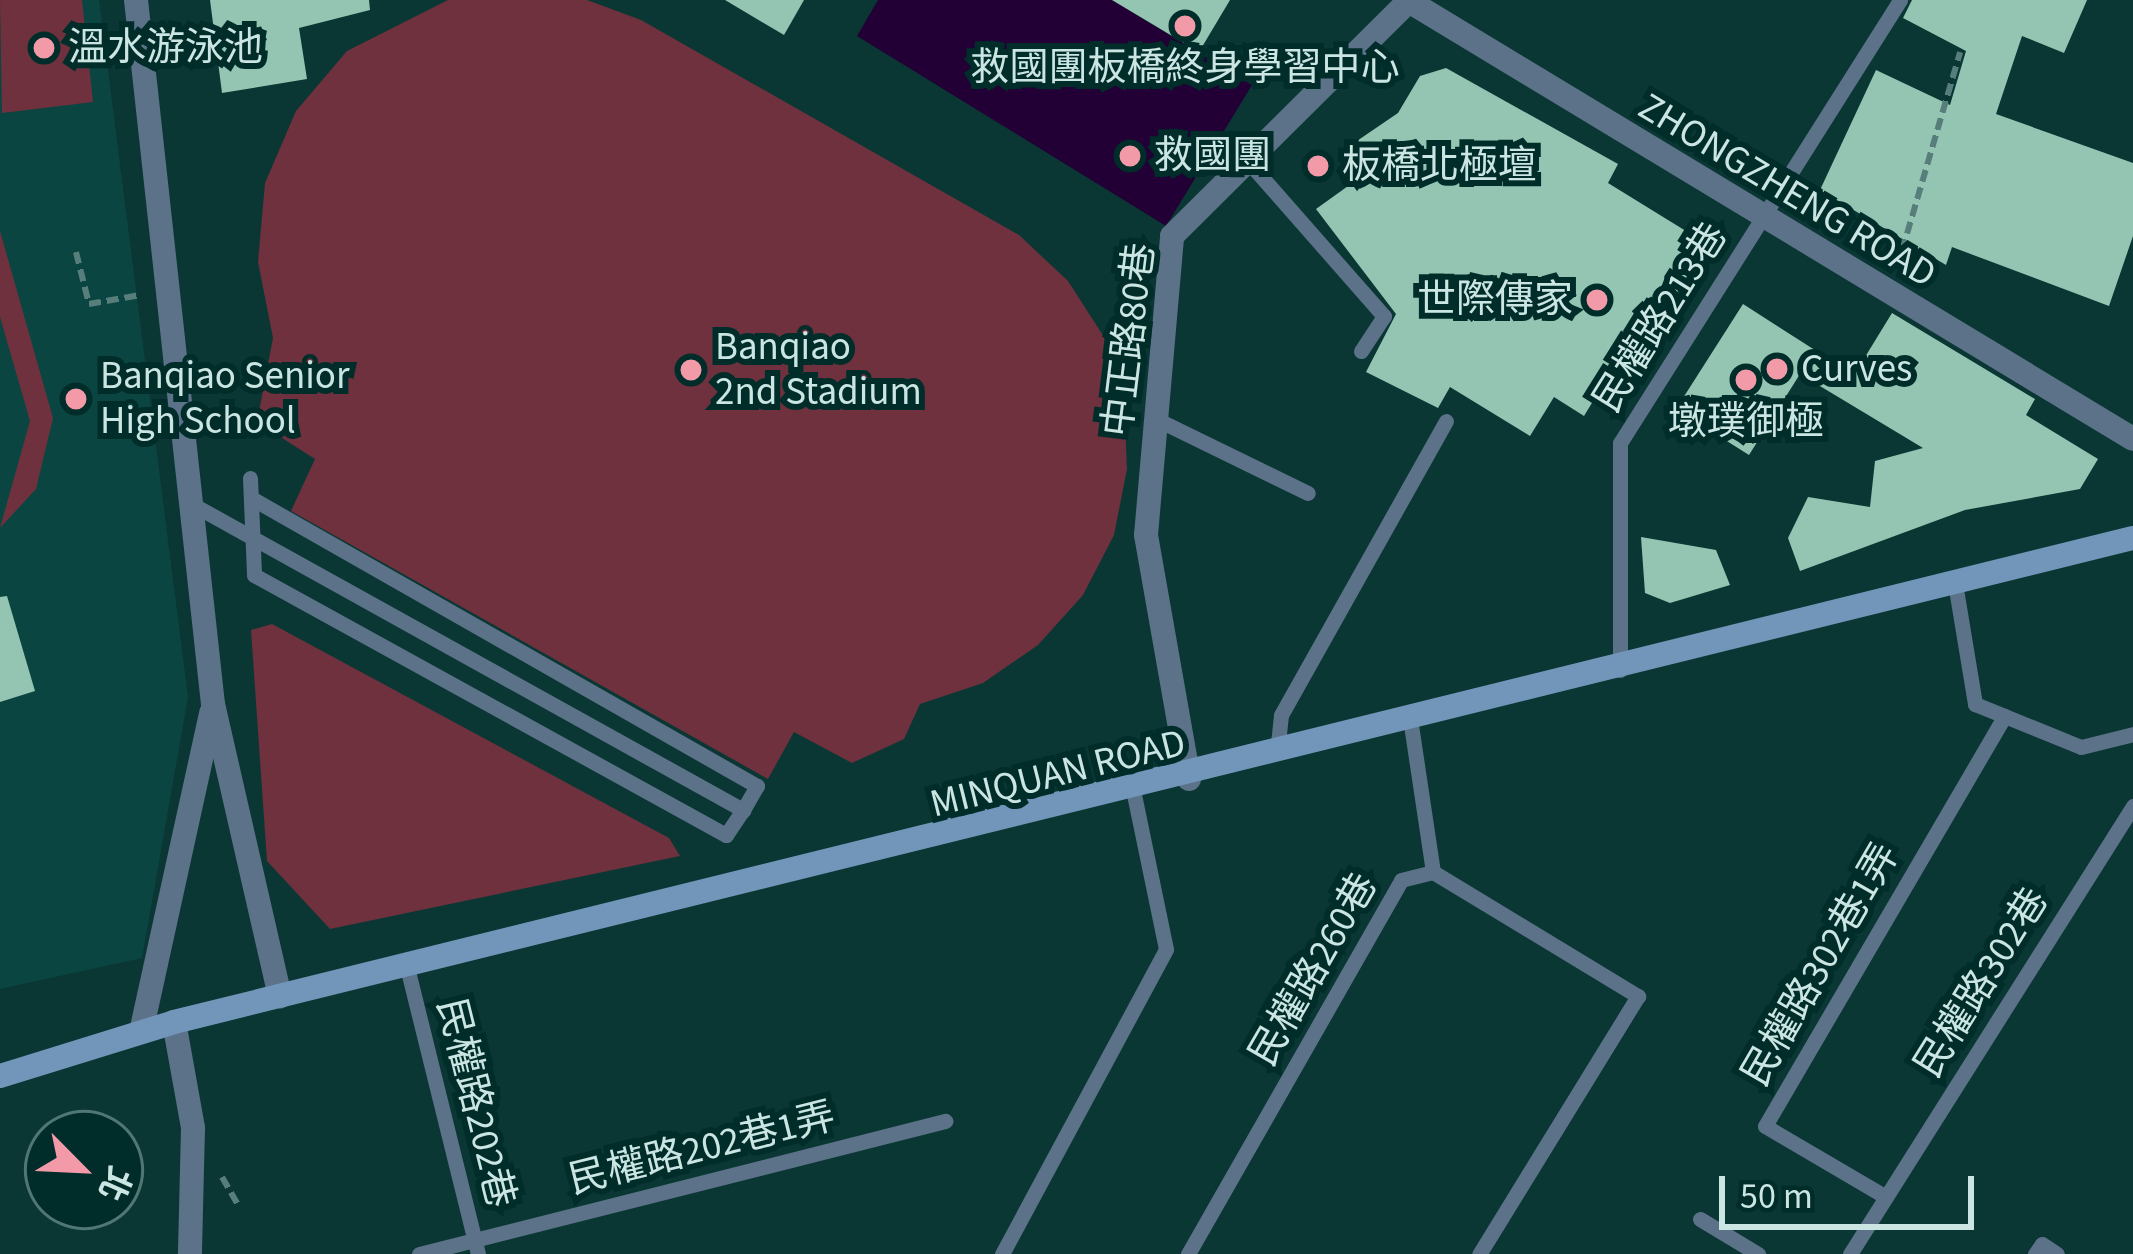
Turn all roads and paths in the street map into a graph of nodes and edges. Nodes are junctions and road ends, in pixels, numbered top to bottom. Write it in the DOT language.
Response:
graph roads {
  1 [pos="136,0"];
  2 [pos="1409,0"];
  3 [pos="1900,0"];
  4 [pos="1960,52"];
  5 [pos="1252,166"];
  6 [pos="1762,219"];
  7 [pos="76,252"];
  8 [pos="144,294"];
  9 [pos="1889,296"];
  10 [pos="1361,352"];
  11 [pos="1154,418"];
  12 [pos="1447,421"];
  13 [pos="2133,439"];
  14 [pos="250,478"];
  15 [pos="1308,494"];
  16 [pos="251,498"];
  17 [pos="190,503"];
  18 [pos="252,534"];
  19 [pos="2133,538"];
  20 [pos="1955,583"];
  21 [pos="1620,670"];
  22 [pos="213,704"];
  23 [pos="2005,716"];
  24 [pos="1410,719"];
  25 [pos="2133,734"];
  26 [pos="1276,758"];
  27 [pos="1189,779"];
  28 [pos="1134,794"];
  29 [pos="2133,806"];
  30 [pos="743,810"];
  31 [pos="1433,872"];
  32 [pos="407,967"];
  33 [pos="280,996"];
  34 [pos="174,1022"];
  35 [pos="141,1032"];
  36 [pos="0,1076"];
  37 [pos="945,1121"];
  38 [pos="1886,1196"];
  39 [pos="1700,1219"];
  40 [pos="477,1248"];
  41 [pos="2038,1249"];
  42 [pos="190,1254"];
  43 [pos="418,1254"];
  44 [pos="1001,1254"];
  45 [pos="1188,1254"];
  46 [pos="1480,1254"];
  47 [pos="1758,1254"];
  48 [pos="1850,1254"];
  49 [pos="2057,1254"];
  1 -- 17 [label="street"];
  2 -- 5 [label="street, 中正路80巷"];
  2 -- 6 [label="street, ZHONGZHENG ROAD"];
  3 -- 6 [label="lane, 民權路213巷"];
  4 -- 9 [label="path"];
  5 -- 10 [label="lane"];
  5 -- 11 [label="street, 中正路80巷"];
  6 -- 9 [label="street, ZHONGZHENG ROAD"];
  6 -- 21 [label="lane, 民權路213巷"];
  7 -- 8 [label="path"];
  9 -- 13 [label="street, ZHONGZHENG ROAD"];
  11 -- 15 [label="lane"];
  11 -- 27 [label="street, 中正路80巷"];
  12 -- 26 [label="lane"];
  14 -- 16 [label="lane"];
  16 -- 18 [label="lane"];
  16 -- 30 [label="lane"];
  17 -- 18 [label="lane"];
  17 -- 22 [label="street"];
  18 -- 30 [label="lane"];
  18 -- 30 [label="lane"];
  19 -- 20 [label="main road, MINQUAN ROAD"];
  20 -- 21 [label="main road, MINQUAN ROAD"];
  20 -- 23 [label="lane"];
  21 -- 24 [label="main road, MINQUAN ROAD"];
  22 -- 33 [label="street"];
  22 -- 35 [label="street"];
  23 -- 25 [label="lane"];
  23 -- 38 [label="lane, 民權路302巷1弄"];
  24 -- 26 [label="main road, MINQUAN ROAD"];
  24 -- 31 [label="lane, 民權路260巷"];
  26 -- 27 [label="main road, MINQUAN ROAD"];
  27 -- 28 [label="main road, MINQUAN ROAD"];
  28 -- 32 [label="main road, MINQUAN ROAD"];
  28 -- 44 [label="lane"];
  29 -- 38 [label="lane, 民權路302巷"];
  31 -- 45 [label="lane, 民權路260巷"];
  31 -- 46 [label="lane"];
  32 -- 33 [label="main road, MINQUAN ROAD"];
  32 -- 40 [label="lane, 民權路202巷"];
  33 -- 34 [label="main road, MINQUAN ROAD"];
  34 -- 35 [label="main road, MINQUAN ROAD"];
  34 -- 42 [label="street"];
  35 -- 36 [label="main road, MINQUAN ROAD"];
  37 -- 40 [label="lane, 民權路202巷1弄"];
  38 -- 48 [label="lane, 民權路302巷"];
  39 -- 47 [label="lane"];
  40 -- 43 [label="lane, 民權路202巷1弄"];
  41 -- 49 [label="lane"];
}
